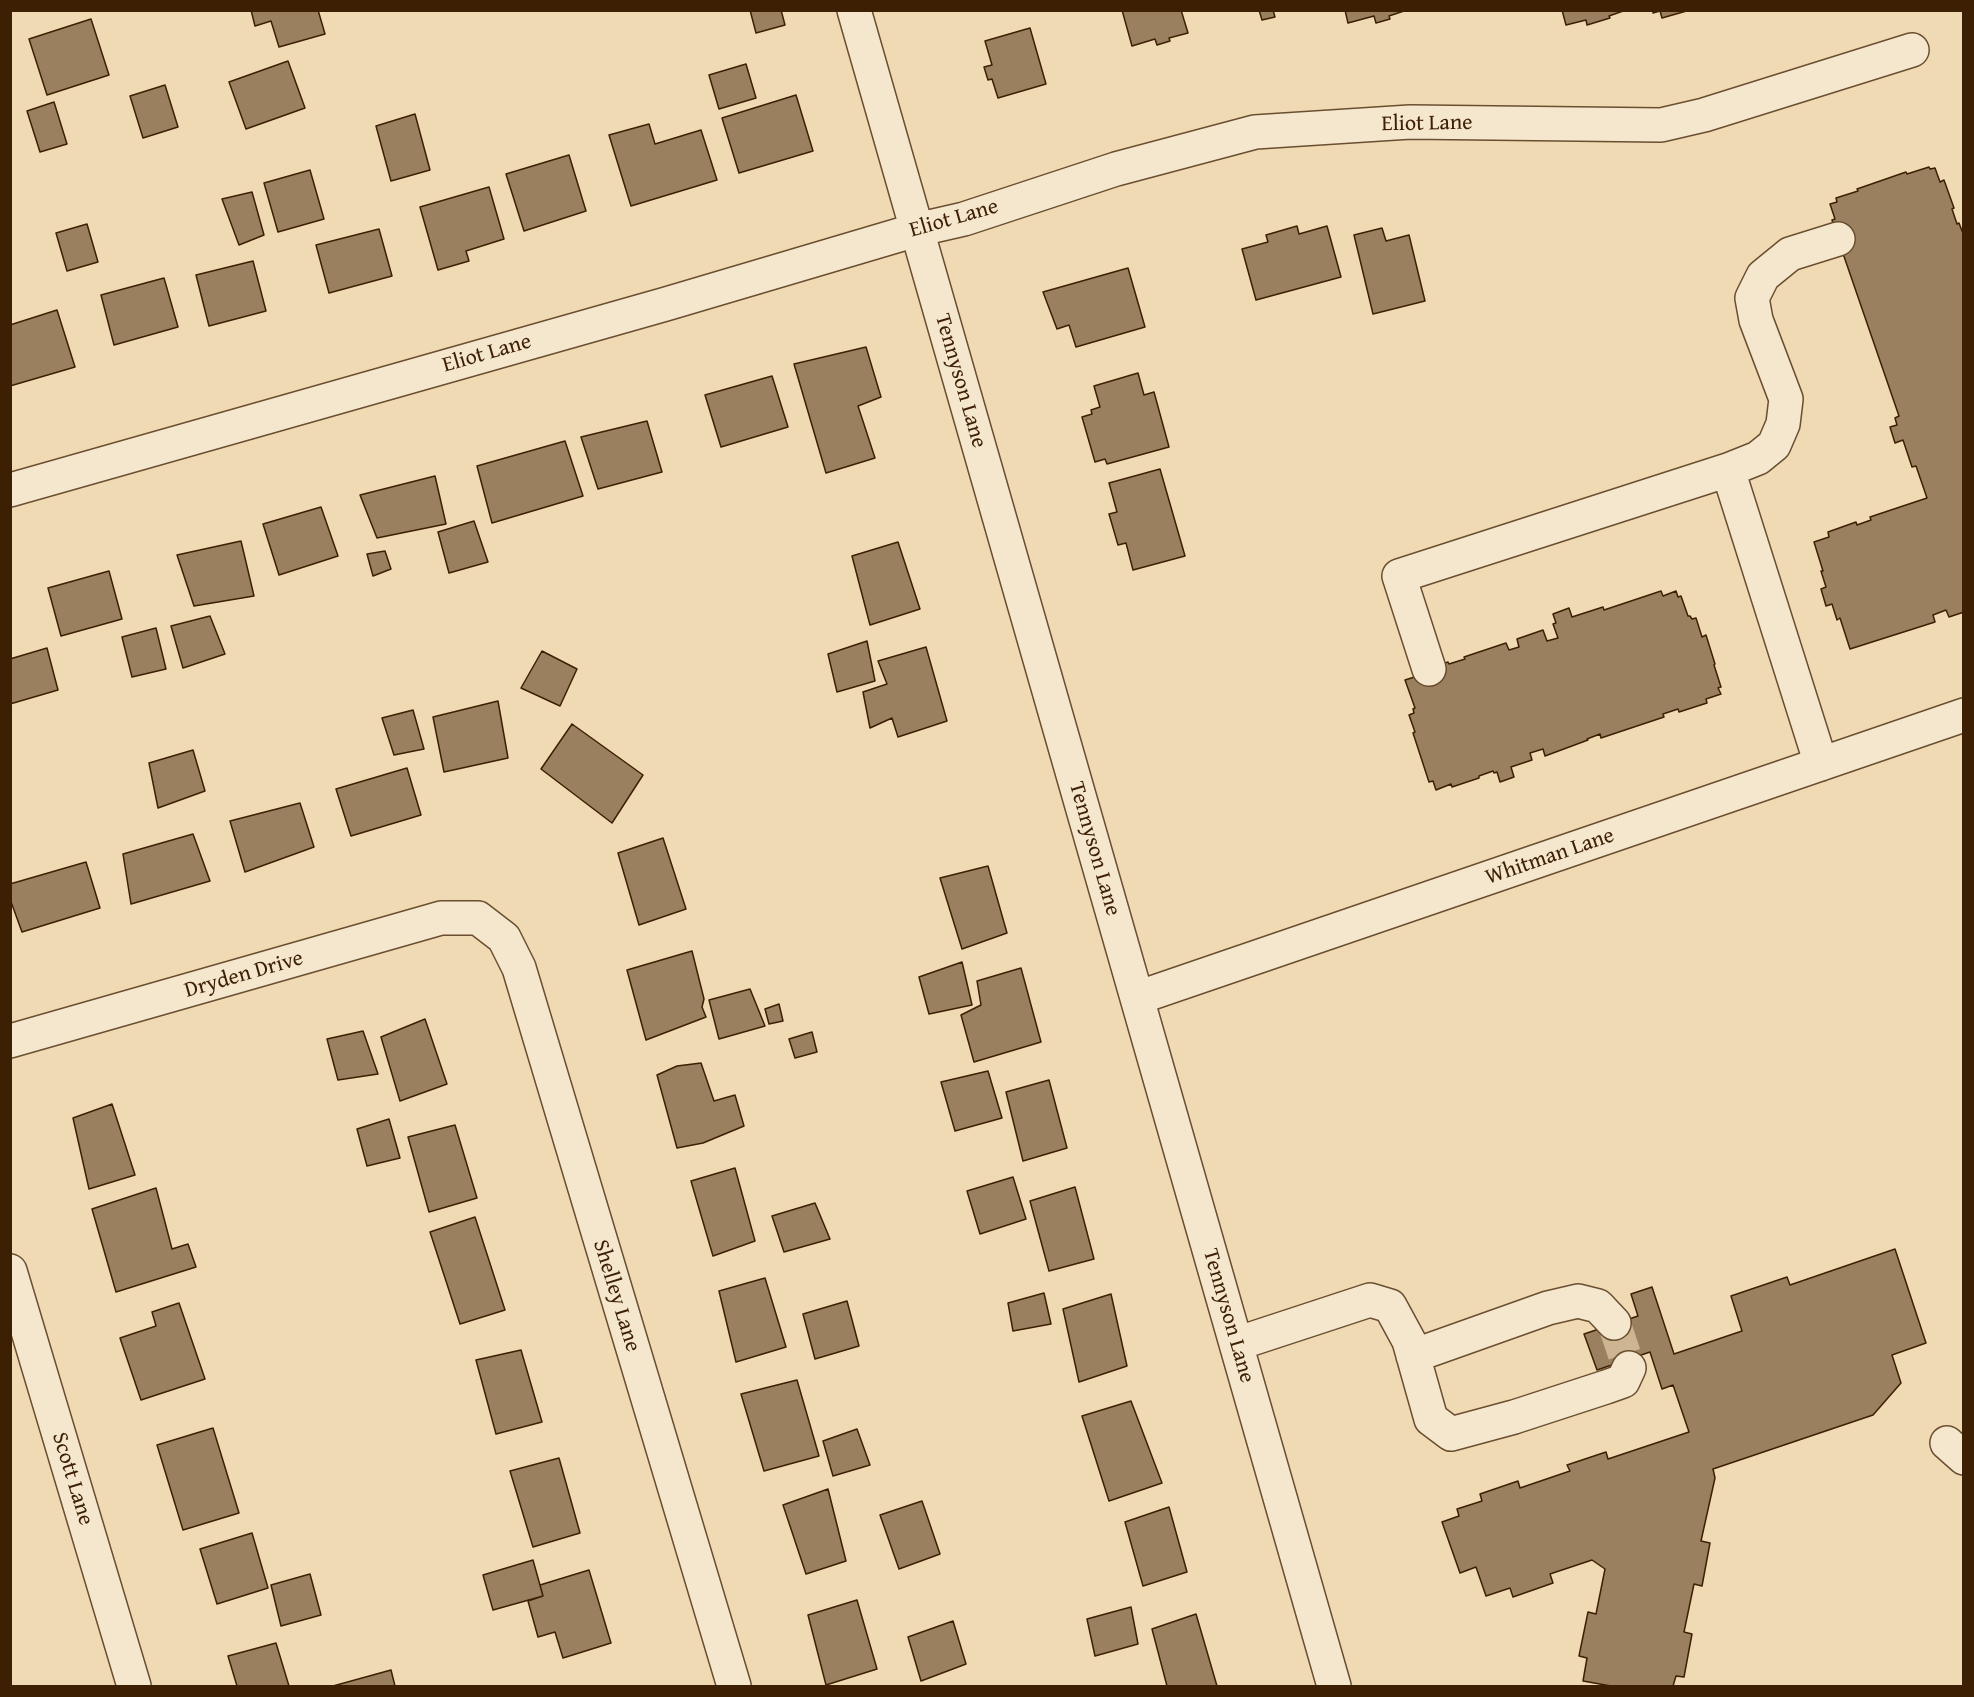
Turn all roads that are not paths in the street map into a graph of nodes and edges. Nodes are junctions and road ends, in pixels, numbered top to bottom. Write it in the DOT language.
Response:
graph roads {
  1 [pos="854,10"];
  2 [pos="1912,50"];
  3 [pos="916,230"];
  4 [pos="1838,239"];
  5 [pos="1728,470"];
  6 [pos="10,490"];
  7 [pos="1430,669"];
  8 [pos="1964,715"];
  9 [pos="1821,764"];
  10 [pos="478,918"];
  11 [pos="1137,998"];
  12 [pos="10,1041"];
  13 [pos="10,1271"];
  14 [pos="1614,1323"];
  15 [pos="1236,1344"];
  16 [pos="1413,1356"];
  17 [pos="1629,1368"];
  18 [pos="134,1686"];
  19 [pos="734,1686"];
  20 [pos="1334,1686"];
  1 -- 3 [label="street, Tennyson Lane"];
  2 -- 3 [label="street, Eliot Lane"];
  3 -- 6 [label="street, Eliot Lane"];
  3 -- 11 [label="street, Tennyson Lane"];
  4 -- 5 [label="street"];
  5 -- 7 [label="street"];
  5 -- 9 [label="street"];
  8 -- 9 [label="street, Whitman Lane"];
  9 -- 11 [label="street, Whitman Lane"];
  10 -- 12 [label="street, Dryden Drive"];
  10 -- 19 [label="street, Shelley Lane"];
  11 -- 15 [label="street, Tennyson Lane"];
  13 -- 18 [label="street, Scott Lane"];
  14 -- 16 [label="street"];
  15 -- 16 [label="street"];
  15 -- 20 [label="street, Tennyson Lane"];
  16 -- 17 [label="street"];
}
